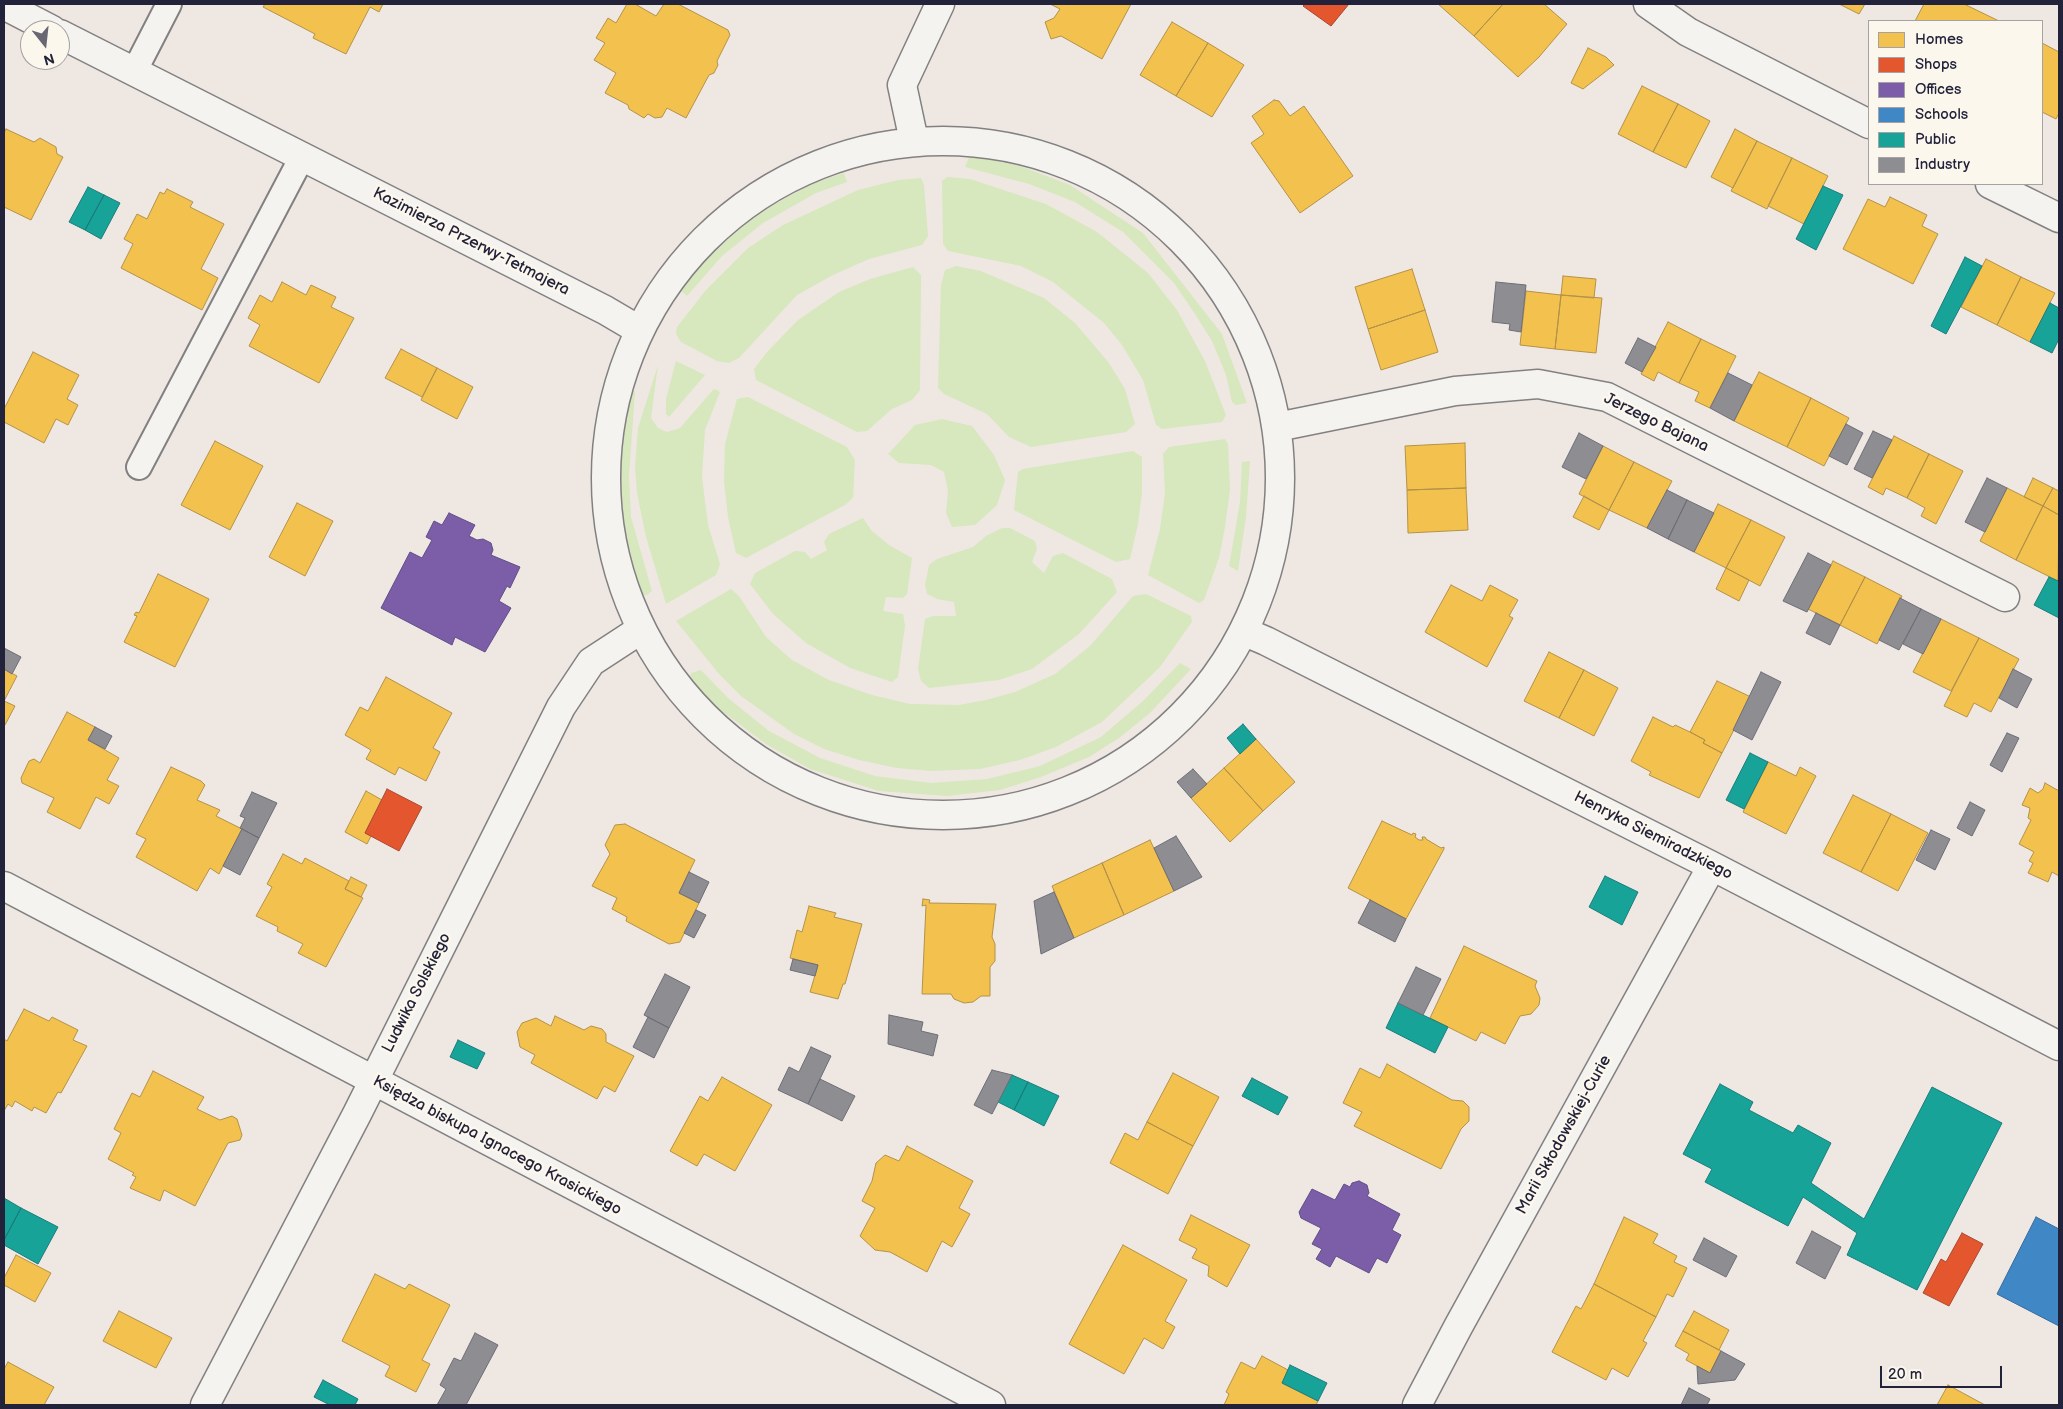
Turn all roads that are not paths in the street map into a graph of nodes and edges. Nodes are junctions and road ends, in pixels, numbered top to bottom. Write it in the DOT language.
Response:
graph roads {
  1 [pos="169,4"];
  2 [pos="940,4"];
  3 [pos="1648,4"];
  4 [pos="4,5"];
  5 [pos="33,20"];
  6 [pos="70,39"];
  7 [pos="134,72"];
  8 [pos="1868,123"];
  9 [pos="914,141"];
  10 [pos="302,157"];
  11 [pos="1992,185"];
  12 [pos="2059,218"];
  13 [pos="639,330"];
  14 [pos="1277,427"];
  15 [pos="139,467"];
  16 [pos="2005,597"];
  17 [pos="640,630"];
  18 [pos="1245,632"];
  19 [pos="1712,866"];
  20 [pos="4,886"];
  21 [pos="2059,1046"];
  22 [pos="373,1081"];
  23 [pos="204,1405"];
  24 [pos="991,1405"];
  25 [pos="1417,1405"];
  1 -- 7 [label="lane"];
  2 -- 9 [label="street"];
  3 -- 8 [label="street"];
  4 -- 5 [label="street"];
  6 -- 7 [label="street, Kazimierza Przerwy-Tetmajera"];
  7 -- 10 [label="street, Kazimierza Przerwy-Tetmajera"];
  9 -- 13 [label="street"];
  9 -- 14 [label="street"];
  10 -- 13 [label="street, Kazimierza Przerwy-Tetmajera"];
  10 -- 15 [label="lane"];
  11 -- 12 [label="street"];
  13 -- 17 [label="street"];
  14 -- 16 [label="street, Jerzego Bajana"];
  14 -- 18 [label="street"];
  17 -- 18 [label="street"];
  17 -- 22 [label="street, Ludwika Solskiego"];
  18 -- 19 [label="street, Henryka Siemiradzkiego"];
  19 -- 21 [label="street, Henryka Siemiradzkiego"];
  19 -- 25 [label="street, Marii Skłodowskiej-Curie"];
  20 -- 22 [label="street, Księdza biskupa Ignacego Krasickiego"];
  22 -- 23 [label="street, Ludwika Solskiego"];
  22 -- 24 [label="street, Księdza biskupa Ignacego Krasickiego"];
}
